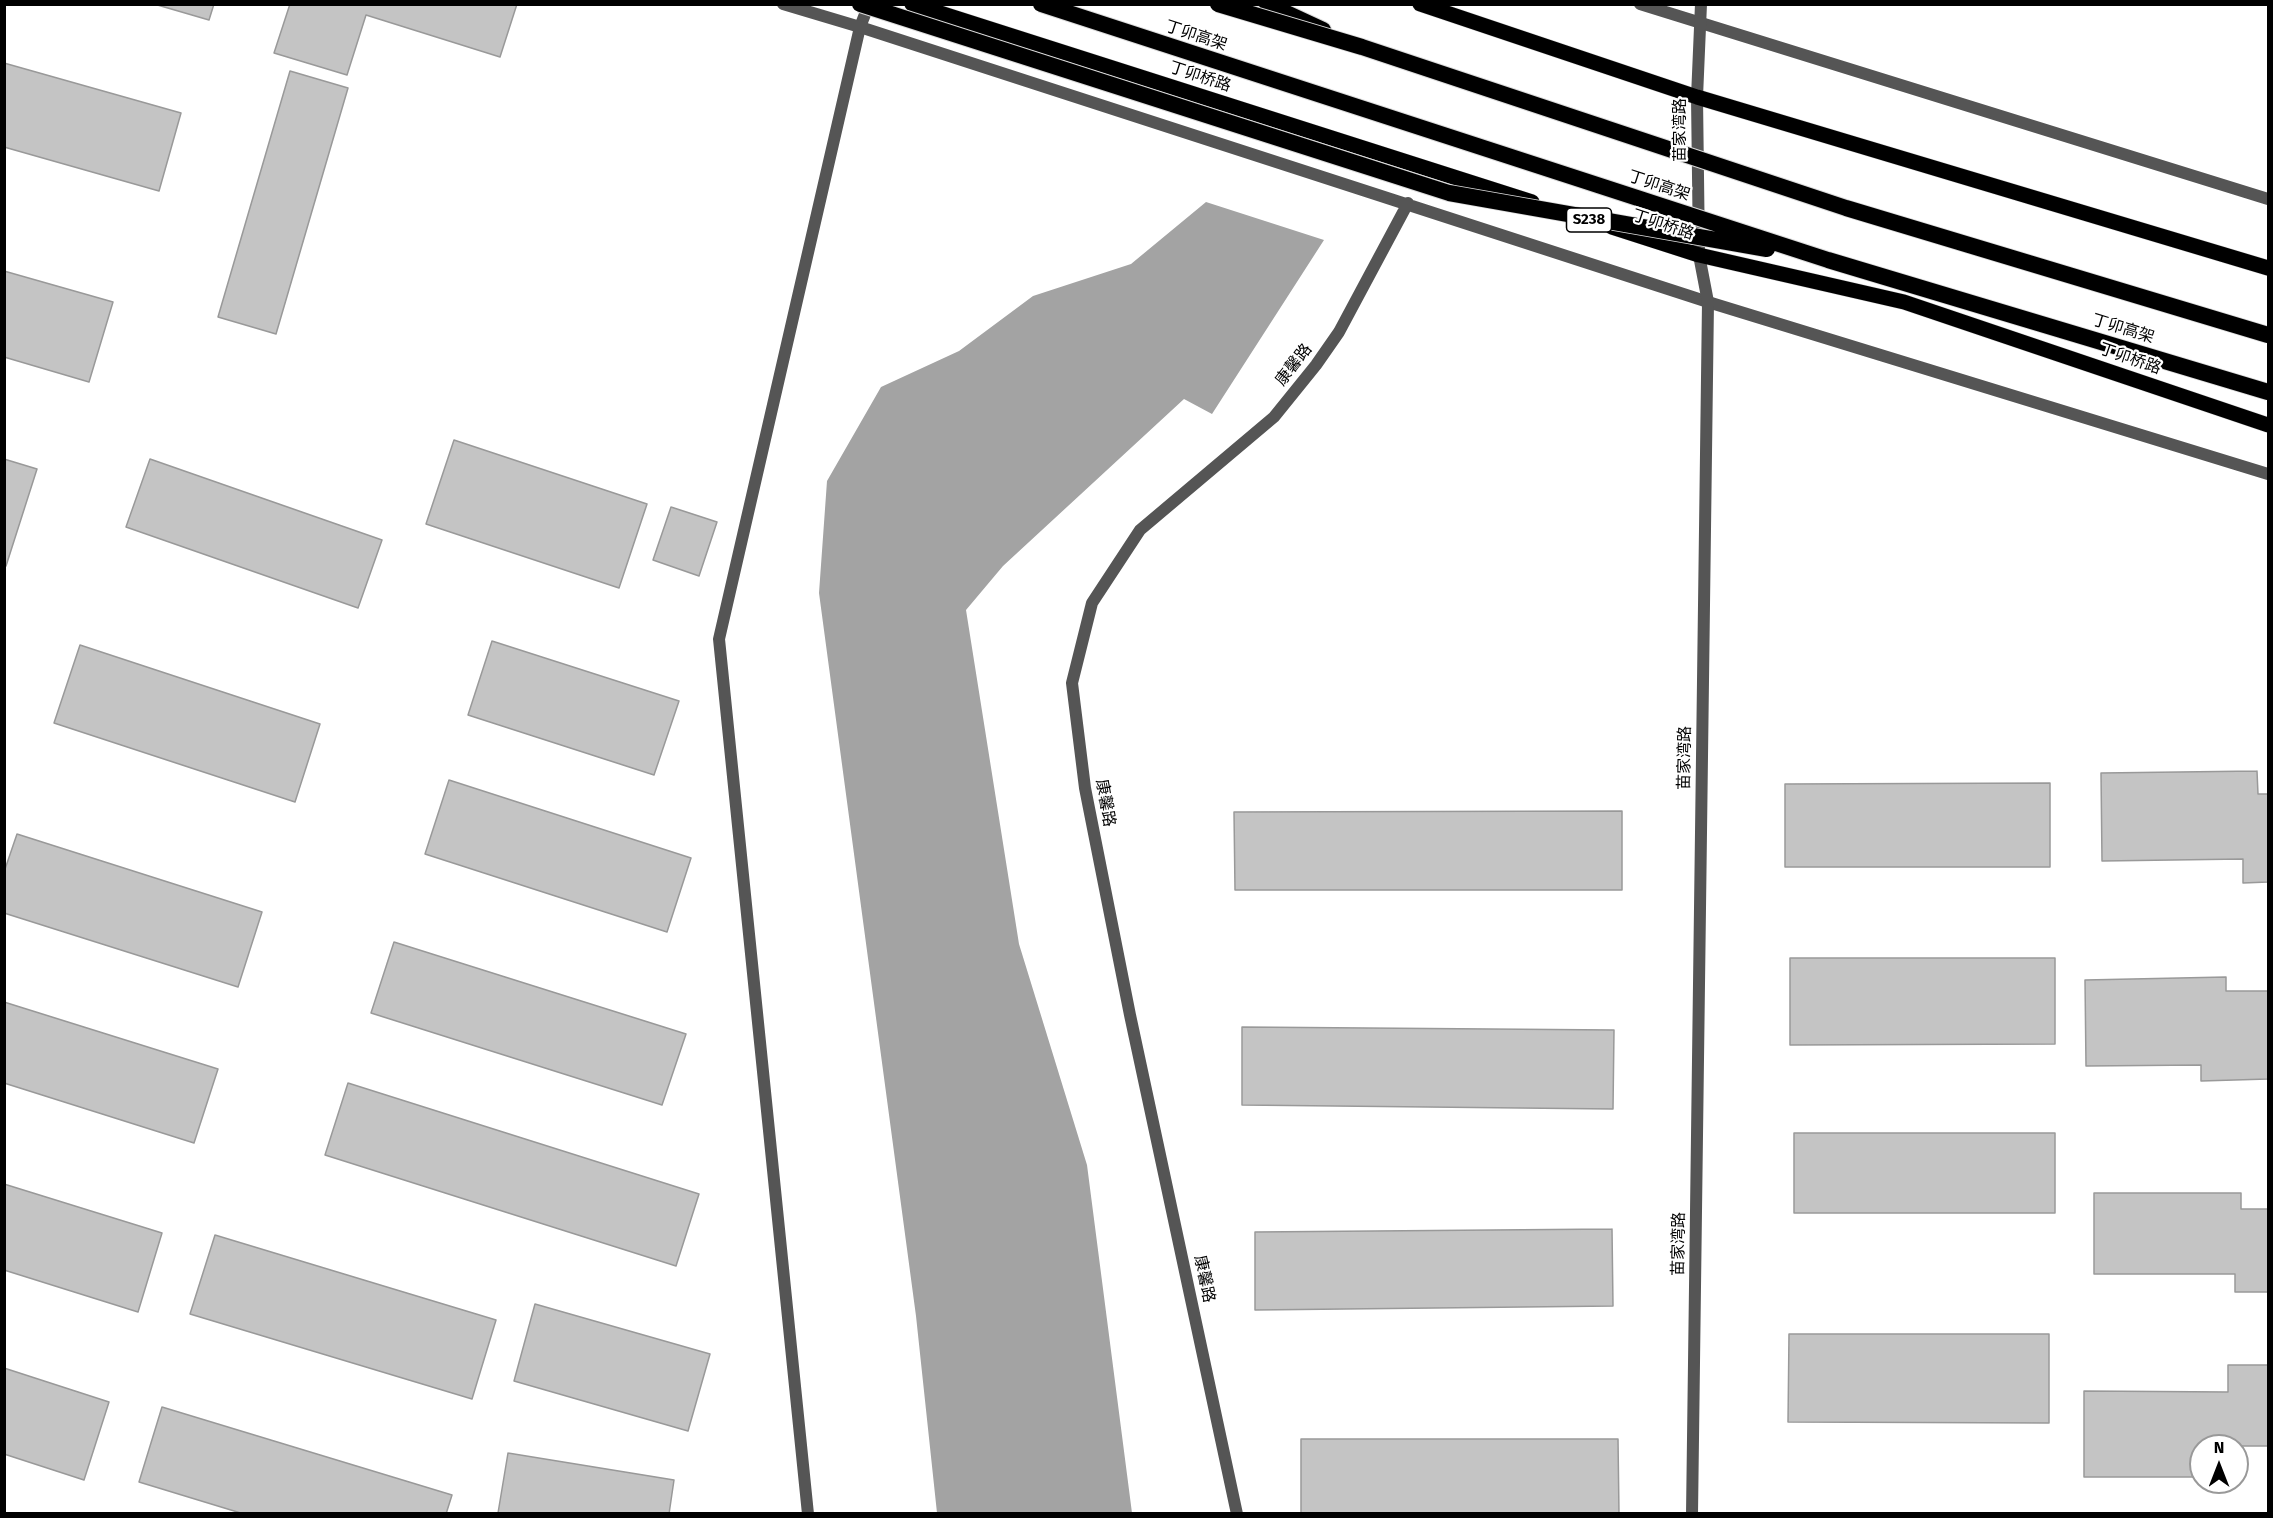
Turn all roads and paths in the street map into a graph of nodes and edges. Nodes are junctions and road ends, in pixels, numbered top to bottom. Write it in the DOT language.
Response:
graph roads {
  1 [pos="783,4"];
  2 [pos="860,4"];
  3 [pos="869,4"];
  4 [pos="912,4"];
  5 [pos="1041,4"];
  6 [pos="1218,4"];
  7 [pos="1267,4"];
  8 [pos="1420,4"];
  9 [pos="1640,4"];
  10 [pos="1701,4"];
  11 [pos="1701,23"];
  12 [pos="860,27"];
  13 [pos="1362,47"];
  14 [pos="1697,97"];
  15 [pos="2268,199"];
  16 [pos="1408,203"];
  17 [pos="1699,255"];
  18 [pos="1828,260"];
  19 [pos="2268,268"];
  20 [pos="1708,302"];
  21 [pos="2268,335"];
  22 [pos="2268,392"];
  23 [pos="2268,425"];
  24 [pos="2268,474"];
  25 [pos="808,1514"];
  26 [pos="1237,1514"];
  27 [pos="1692,1514"];
  1 -- 12 [label="street"];
  2 -- 18 [label="highway, bridge"];
  3 -- 12 [label="street"];
  4 -- 17 [label="main road, 丁卯桥路 / S238"];
  5 -- 18 [label="highway, 丁卯高架 / S238, bridge"];
  6 -- 13 [label="highway, bridge"];
  7 -- 13 [label="highway, bridge"];
  8 -- 14 [label="main road"];
  9 -- 11 [label="street"];
  10 -- 11 [label="street, 苗家湾路"];
  11 -- 14 [label="street, 苗家湾路"];
  11 -- 15 [label="street"];
  12 -- 16 [label="street"];
  12 -- 25 [label="street"];
  13 -- 21 [label="highway, bridge"];
  14 -- 17 [label="street, 苗家湾路"];
  14 -- 19 [label="main road"];
  16 -- 20 [label="street"];
  16 -- 26 [label="street, 康馨路"];
  17 -- 20 [label="street, 苗家湾路"];
  17 -- 23 [label="main road, 丁卯桥路 / S238"];
  18 -- 22 [label="highway, 丁卯高架 / S238, bridge"];
  20 -- 24 [label="street"];
  20 -- 27 [label="street, 苗家湾路"];
}
